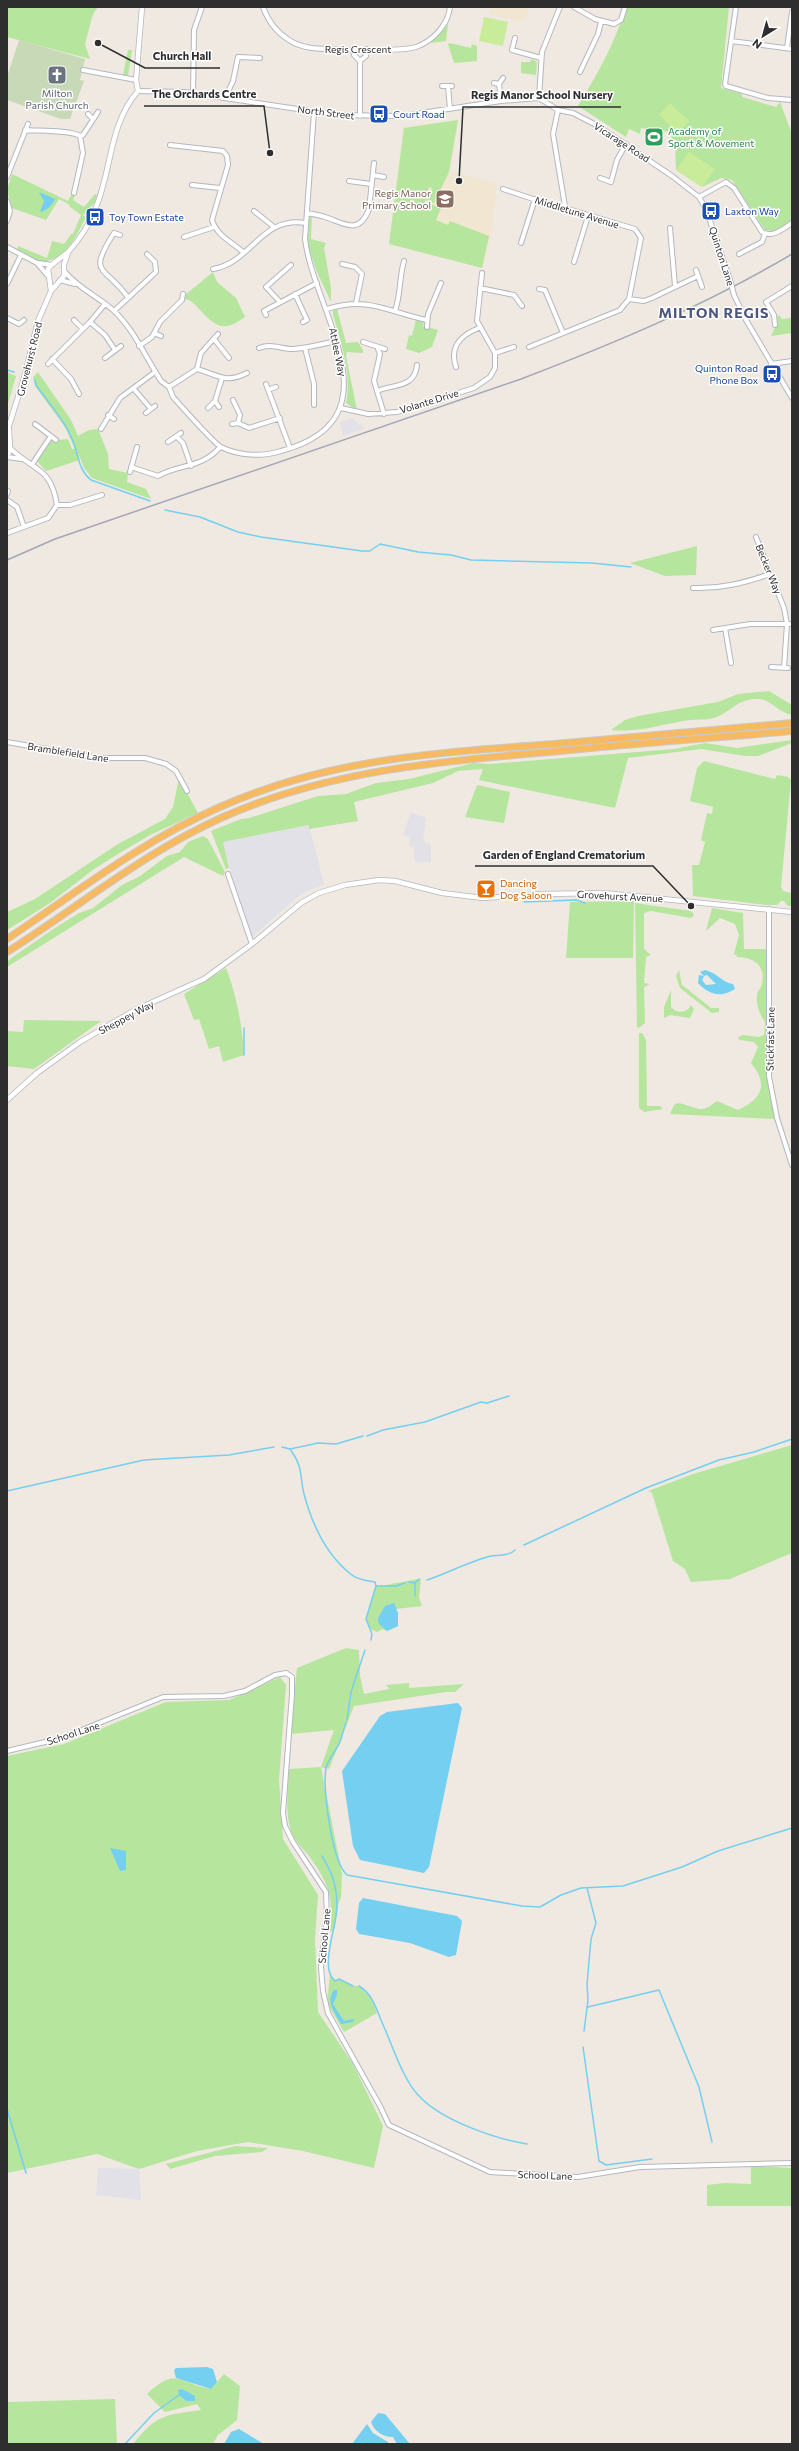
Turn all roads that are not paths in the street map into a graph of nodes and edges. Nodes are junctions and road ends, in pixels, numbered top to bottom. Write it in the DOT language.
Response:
graph roads {
  1 [pos="142,7"];
  2 [pos="202,7"];
  3 [pos="263,7"];
  4 [pos="450,7"];
  5 [pos="560,7"];
  6 [pos="574,7"];
  7 [pos="625,7"];
  8 [pos="736,7"];
  9 [pos="792,12"];
  10 [pos="601,22"];
  11 [pos="515,38"];
  12 [pos="731,41"];
  13 [pos="790,48"];
  14 [pos="353,49"];
  15 [pos="367,49"];
  16 [pos="260,58"];
  17 [pos="541,58"];
  18 [pos="360,61"];
  19 [pos="83,70"];
  20 [pos="580,72"];
  21 [pos="503,78"];
  22 [pos="136,80"];
  23 [pos="442,86"];
  24 [pos="138,91"];
  25 [pos="192,94"];
  26 [pos="225,98"];
  27 [pos="539,98"];
  28 [pos="792,100"];
  29 [pos="501,101"];
  30 [pos="450,109"];
  31 [pos="558,110"];
  32 [pos="98,112"];
  33 [pos="314,112"];
  34 [pos="88,114"];
  35 [pos="360,116"];
  36 [pos="93,119"];
  37 [pos="28,124"];
  38 [pos="25,130"];
  39 [pos="80,136"];
  40 [pos="626,144"];
  41 [pos="170,145"];
  42 [pos="374,163"];
  43 [pos="373,175"];
  44 [pos="7,177"];
  45 [pos="384,177"];
  46 [pos="600,178"];
  47 [pos="349,181"];
  48 [pos="192,184"];
  49 [pos="371,184"];
  50 [pos="220,188"];
  51 [pos="503,189"];
  52 [pos="74,193"];
  53 [pos="699,197"];
  54 [pos="535,199"];
  55 [pos="7,201"];
  56 [pos="565,206"];
  57 [pos="254,211"];
  58 [pos="307,213"];
  59 [pos="588,216"];
  60 [pos="7,221"];
  61 [pos="306,223"];
  62 [pos="792,223"];
  63 [pos="214,227"];
  64 [pos="274,227"];
  65 [pos="670,228"];
  66 [pos="765,234"];
  67 [pos="120,235"];
  68 [pos="184,237"];
  69 [pos="521,243"];
  70 [pos="7,247"];
  71 [pos="70,250"];
  72 [pos="243,252"];
  73 [pos="147,254"];
  74 [pos="739,254"];
  75 [pos="21,255"];
  76 [pos="152,258"];
  77 [pos="404,261"];
  78 [pos="574,262"];
  79 [pos="37,263"];
  80 [pos="147,263"];
  81 [pos="53,264"];
  82 [pos="342,264"];
  83 [pos="291,265"];
  84 [pos="214,269"];
  85 [pos="64,270"];
  86 [pos="696,270"];
  87 [pos="482,273"];
  88 [pos="698,276"];
  89 [pos="49,277"];
  90 [pos="60,280"];
  91 [pos="318,283"];
  92 [pos="441,283"];
  93 [pos="7,284"];
  94 [pos="79,286"];
  95 [pos="675,286"];
  96 [pos="702,287"];
  97 [pos="480,288"];
  98 [pos="791,288"];
  99 [pos="539,289"];
  100 [pos="51,291"];
  101 [pos="183,294"];
  102 [pos="295,294"];
  103 [pos="127,296"];
  104 [pos="629,299"];
  105 [pos="280,302"];
  106 [pos="356,303"];
  107 [pos="105,304"];
  108 [pos="522,306"];
  109 [pos="327,309"];
  110 [pos="114,310"];
  111 [pos="395,311"];
  112 [pos="266,315"];
  113 [pos="7,318"];
  114 [pos="24,320"];
  115 [pos="74,320"];
  116 [pos="427,320"];
  117 [pos="90,322"];
  118 [pos="303,322"];
  119 [pos="775,325"];
  120 [pos="427,327"];
  121 [pos="479,328"];
  122 [pos="83,329"];
  123 [pos="154,333"];
  124 [pos="563,333"];
  125 [pos="218,334"];
  126 [pos="161,336"];
  127 [pos="214,339"];
  128 [pos="336,341"];
  129 [pos="363,342"];
  130 [pos="121,346"];
  131 [pos="139,346"];
  132 [pos="514,347"];
  133 [pos="529,347"];
  134 [pos="259,348"];
  135 [pos="305,348"];
  136 [pos="378,349"];
  137 [pos="385,349"];
  138 [pos="115,350"];
  139 [pos="495,353"];
  140 [pos="105,358"];
  141 [pos="229,358"];
  142 [pos="52,359"];
  143 [pos="792,361"];
  144 [pos="48,364"];
  145 [pos="771,364"];
  146 [pos="417,365"];
  147 [pos="456,367"];
  148 [pos="197,368"];
  149 [pos="155,372"];
  150 [pos="247,373"];
  151 [pos="369,373"];
  152 [pos="374,374"];
  153 [pos="222,378"];
  154 [pos="266,384"];
  155 [pos="169,387"];
  156 [pos="276,387"];
  157 [pos="75,388"];
  158 [pos="133,388"];
  159 [pos="270,389"];
  160 [pos="70,391"];
  161 [pos="377,391"];
  162 [pos="79,394"];
  163 [pos="792,398"];
  164 [pos="233,400"];
  165 [pos="215,401"];
  166 [pos="314,405"];
  167 [pos="155,406"];
  168 [pos="219,407"];
  169 [pos="208,408"];
  170 [pos="340,408"];
  171 [pos="151,409"];
  172 [pos="146,413"];
  173 [pos="384,414"];
  174 [pos="108,415"];
  175 [pos="280,418"];
  176 [pos="114,419"];
  177 [pos="35,424"];
  178 [pos="232,424"];
  179 [pos="238,424"];
  180 [pos="100,428"];
  181 [pos="8,430"];
  182 [pos="181,433"];
  183 [pos="51,436"];
  184 [pos="177,437"];
  185 [pos="56,440"];
  186 [pos="168,442"];
  187 [pos="9,446"];
  188 [pos="137,447"];
  189 [pos="220,447"];
  190 [pos="290,448"];
  191 [pos="7,457"];
  192 [pos="26,460"];
  193 [pos="33,464"];
  194 [pos="191,466"];
  195 [pos="131,467"];
  196 [pos="130,472"];
  197 [pos="8,491"];
  198 [pos="91,491"];
  199 [pos="7,494"];
  200 [pos="102,495"];
  201 [pos="93,498"];
  202 [pos="7,500"];
  203 [pos="57,505"];
  204 [pos="24,527"];
  205 [pos="7,533"];
  206 [pos="756,537"];
  207 [pos="770,574"];
  208 [pos="693,588"];
  209 [pos="787,624"];
  210 [pos="792,624"];
  211 [pos="725,628"];
  212 [pos="713,630"];
  213 [pos="731,663"];
  214 [pos="771,668"];
  215 [pos="792,723"];
  216 [pos="792,731"];
  217 [pos="7,742"];
  218 [pos="186,791"];
  219 [pos="228,874"];
  220 [pos="769,910"];
  221 [pos="792,912"];
  222 [pos="7,939"];
  223 [pos="252,944"];
  224 [pos="7,952"];
  225 [pos="7,1100"];
  226 [pos="792,1165"];
  227 [pos="7,1751"];
  228 [pos="792,2163"];
  1 -- 22 [label="street"];
  2 -- 25 [label="street"];
  3 -- 14 [label="street, Regis Crescent"];
  4 -- 15 [label="street, Regis Crescent"];
  5 -- 17 [label="street"];
  6 -- 10 [label="street"];
  7 -- 10 [label="street"];
  8 -- 12 [label="street"];
  9 -- 13 [label="street"];
  10 -- 20 [label="street"];
  11 -- 17 [label="street"];
  12 -- 13 [label="street"];
  12 -- 28 [label="street"];
  14 -- 15 [label="street, Regis Crescent"];
  14 -- 18 [label="street"];
  15 -- 18 [label="street"];
  16 -- 26 [label="street"];
  17 -- 27 [label="street"];
  18 -- 35 [label="street"];
  19 -- 22 [label="street"];
  21 -- 29 [label="street"];
  22 -- 24 [label="street"];
  23 -- 30 [label="street"];
  24 -- 25 [label="street, North Street"];
  24 -- 71 [label="street"];
  25 -- 26 [label="street, North Street"];
  26 -- 33 [label="street, North Street"];
  27 -- 29 [label="street, North Street"];
  27 -- 31 [label="street, Vicarage Road"];
  29 -- 30 [label="street, North Street"];
  30 -- 35 [label="street, North Street"];
  31 -- 40 [label="street, Vicarage Road"];
  31 -- 56 [label="street"];
  32 -- 36 [label="street"];
  33 -- 35 [label="street, North Street"];
  33 -- 58 [label="street, Attlee Way"];
  34 -- 36 [label="street"];
  36 -- 39 [label="street"];
  37 -- 38 [label="street"];
  38 -- 39 [label="street"];
  38 -- 44 [label="street"];
  39 -- 52 [label="street"];
  40 -- 46 [label="street"];
  40 -- 53 [label="street, Vicarage Road"];
  41 -- 50 [label="street"];
  42 -- 43 [label="street"];
  43 -- 45 [label="street"];
  43 -- 49 [label="street"];
  47 -- 49 [label="street"];
  48 -- 50 [label="street"];
  49 -- 58 [label="street"];
  50 -- 63 [label="street"];
  51 -- 54 [label="street, Middletune Avenue"];
  53 -- 66 [label="street"];
  53 -- 145 [label="street, Quinton Lane, bridge"];
  54 -- 56 [label="street, Middletune Avenue"];
  54 -- 69 [label="street"];
  55 -- 60 [label="street"];
  56 -- 59 [label="street, Middletune Avenue"];
  57 -- 64 [label="street"];
  58 -- 61 [label="street, Attlee Way"];
  59 -- 78 [label="street"];
  59 -- 104 [label="street, Middletune Avenue"];
  61 -- 64 [label="street"];
  61 -- 91 [label="street, Attlee Way"];
  62 -- 66 [label="street"];
  63 -- 68 [label="street"];
  63 -- 72 [label="street"];
  64 -- 72 [label="street"];
  65 -- 95 [label="street"];
  66 -- 74 [label="street"];
  67 -- 103 [label="street"];
  70 -- 75 [label="street"];
  71 -- 81 [label="street"];
  71 -- 85 [label="street"];
  72 -- 84 [label="street"];
  73 -- 76 [label="street"];
  75 -- 79 [label="street"];
  75 -- 93 [label="street"];
  76 -- 80 [label="street"];
  76 -- 103 [label="street"];
  77 -- 111 [label="street"];
  79 -- 81 [label="street"];
  79 -- 89 [label="street"];
  81 -- 85 [label="street"];
  81 -- 89 [label="street"];
  82 -- 106 [label="street"];
  83 -- 105 [label="street"];
  85 -- 90 [label="street"];
  85 -- 94 [label="street"];
  86 -- 88 [label="street"];
  87 -- 97 [label="street"];
  88 -- 95 [label="street"];
  88 -- 96 [label="street"];
  89 -- 90 [label="street"];
  89 -- 100 [label="street, Grovehurst Road"];
  90 -- 94 [label="street"];
  90 -- 100 [label="street, Grovehurst Road"];
  91 -- 102 [label="street"];
  91 -- 109 [label="street, Attlee Way"];
  92 -- 116 [label="street"];
  94 -- 107 [label="street"];
  95 -- 104 [label="street"];
  97 -- 108 [label="street"];
  97 -- 121 [label="street"];
  98 -- 119 [label="street"];
  99 -- 124 [label="street"];
  100 -- 181 [label="street, Grovehurst Road"];
  101 -- 123 [label="street"];
  102 -- 105 [label="street"];
  102 -- 118 [label="street"];
  103 -- 110 [label="street"];
  104 -- 124 [label="street"];
  105 -- 112 [label="street"];
  106 -- 109 [label="street"];
  106 -- 111 [label="street"];
  107 -- 110 [label="street"];
  107 -- 117 [label="street"];
  109 -- 128 [label="street, Attlee Way"];
  110 -- 131 [label="street"];
  111 -- 116 [label="street"];
  113 -- 114 [label="street"];
  115 -- 122 [label="street"];
  116 -- 120 [label="street"];
  117 -- 122 [label="street"];
  117 -- 138 [label="street"];
  121 -- 139 [label="street"];
  121 -- 147 [label="street"];
  122 -- 142 [label="street"];
  123 -- 126 [label="street"];
  123 -- 131 [label="street"];
  124 -- 133 [label="street"];
  125 -- 127 [label="street"];
  127 -- 141 [label="street"];
  127 -- 148 [label="street"];
  128 -- 135 [label="street"];
  128 -- 170 [label="street, Attlee Way"];
  129 -- 136 [label="street"];
  130 -- 138 [label="street"];
  131 -- 149 [label="street"];
  132 -- 139 [label="street"];
  134 -- 135 [label="street"];
  135 -- 166 [label="street"];
  136 -- 137 [label="street"];
  136 -- 152 [label="street"];
  138 -- 140 [label="street"];
  139 -- 173 [label="street, Volante Drive"];
  142 -- 144 [label="street"];
  142 -- 157 [label="street"];
  143 -- 145 [label="street"];
  145 -- 163 [label="street, Quinton Lane"];
  146 -- 161 [label="street"];
  148 -- 153 [label="street"];
  148 -- 155 [label="street"];
  149 -- 155 [label="street"];
  149 -- 158 [label="street"];
  150 -- 153 [label="street"];
  151 -- 152 [label="street"];
  152 -- 161 [label="street"];
  153 -- 165 [label="street"];
  154 -- 159 [label="street"];
  155 -- 189 [label="street"];
  156 -- 159 [label="street"];
  157 -- 160 [label="street"];
  157 -- 162 [label="street"];
  158 -- 171 [label="street"];
  158 -- 174 [label="street"];
  159 -- 175 [label="street"];
  161 -- 173 [label="street"];
  164 -- 179 [label="street"];
  165 -- 168 [label="street"];
  165 -- 169 [label="street"];
  167 -- 171 [label="street"];
  170 -- 173 [label="street, Volante Drive"];
  170 -- 190 [label="street"];
  171 -- 172 [label="street"];
  174 -- 176 [label="street"];
  174 -- 180 [label="street"];
  175 -- 179 [label="street"];
  175 -- 190 [label="street"];
  177 -- 183 [label="street"];
  178 -- 179 [label="street"];
  181 -- 187 [label="street, Grovehurst Road"];
  182 -- 184 [label="street"];
  183 -- 185 [label="street"];
  183 -- 193 [label="street"];
  184 -- 186 [label="street"];
  184 -- 194 [label="street"];
  187 -- 191 [label="street, Grovehurst Road"];
  187 -- 192 [label="street"];
  188 -- 195 [label="street"];
  189 -- 190 [label="street"];
  189 -- 194 [label="street"];
  191 -- 192 [label="street"];
  192 -- 193 [label="street"];
  193 -- 203 [label="street"];
  194 -- 195 [label="street"];
  195 -- 196 [label="street"];
  197 -- 199 [label="street"];
  198 -- 201 [label="street"];
  200 -- 201 [label="street"];
  201 -- 203 [label="street"];
  202 -- 204 [label="street"];
  203 -- 204 [label="street"];
  204 -- 205 [label="street"];
  206 -- 207 [label="street, Becker Way"];
  207 -- 208 [label="street"];
  207 -- 209 [label="street, Becker Way"];
  209 -- 210 [label="street"];
  209 -- 211 [label="street"];
  209 -- 214 [label="street, Becker Way"];
  211 -- 212 [label="street"];
  211 -- 213 [label="street"];
  215 -- 222 [label="highway"];
  216 -- 224 [label="highway"];
  217 -- 218 [label="street, Bramblefield Lane"];
  219 -- 223 [label="street"];
  220 -- 221 [label="street, Grovehurst Avenue"];
  220 -- 223 [label="street, Grovehurst Avenue"];
  220 -- 226 [label="street, Stickfast Lane"];
  223 -- 225 [label="street, Sheppey Way"];
  227 -- 228 [label="street, School Lane"];
}
